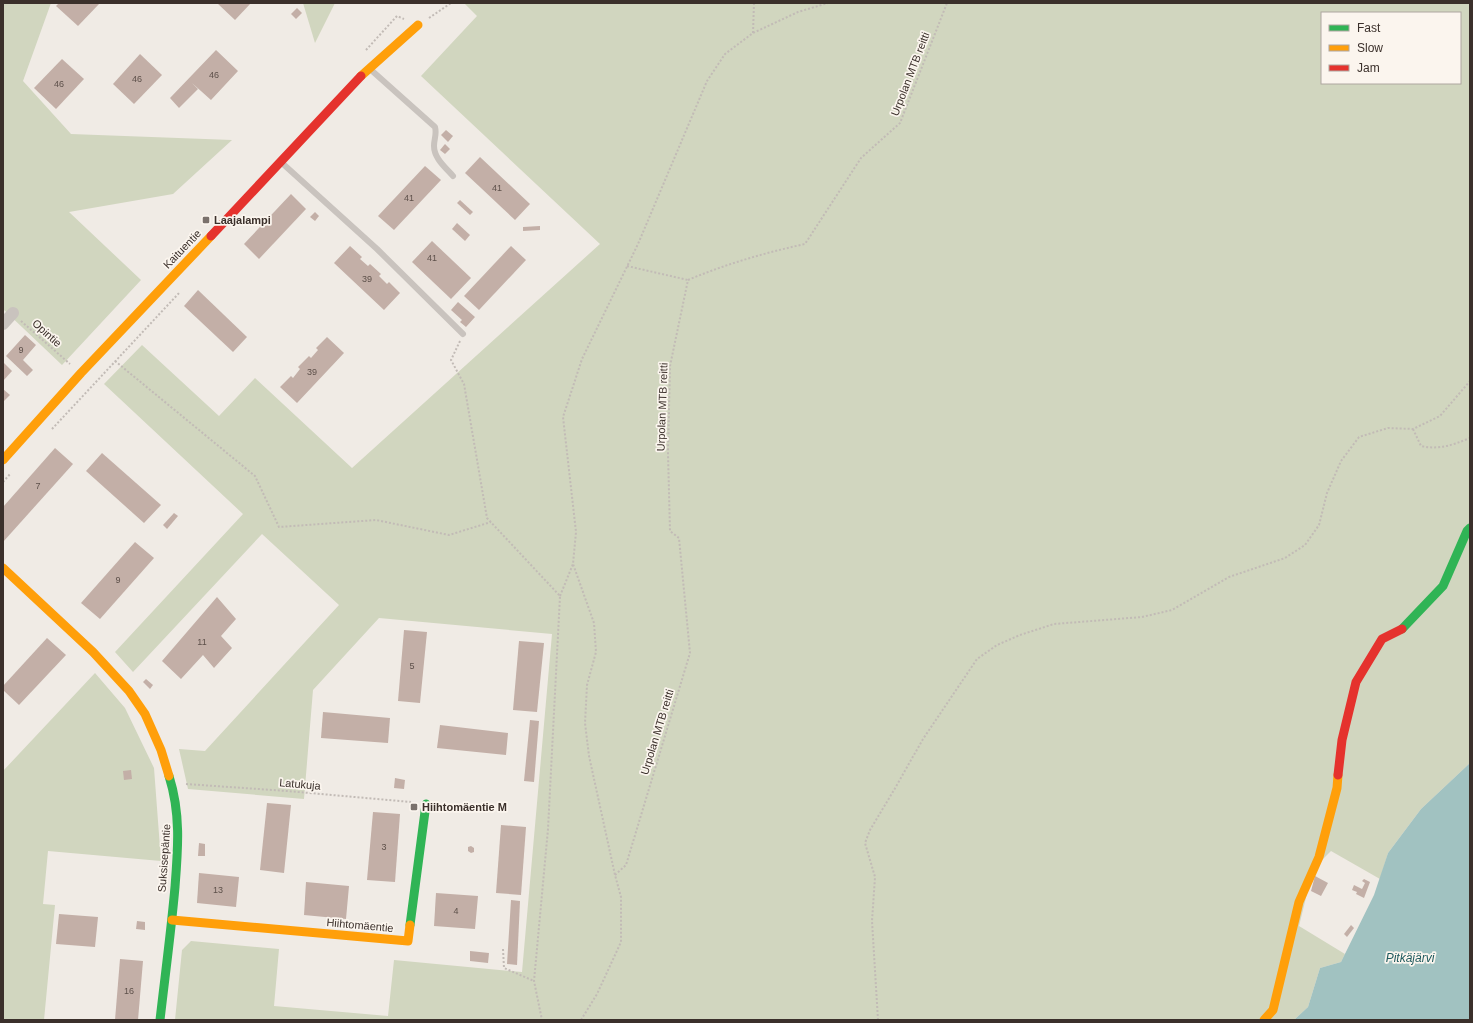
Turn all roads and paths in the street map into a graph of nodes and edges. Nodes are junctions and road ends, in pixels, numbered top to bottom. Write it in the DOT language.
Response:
graph roads {
  1 [pos="451,3"];
  2 [pos="754,3"];
  3 [pos="828,3"];
  4 [pos="947,3"];
  5 [pos="418,25"];
  6 [pos="753,33"];
  7 [pos="369,68"];
  8 [pos="281,162"];
  9 [pos="453,176"];
  10 [pos="627,266"];
  11 [pos="688,280"];
  12 [pos="185,287"];
  13 [pos="13,313"];
  14 [pos="3,324"];
  15 [pos="463,334"];
  16 [pos="115,361"];
  17 [pos="81,373"];
  18 [pos="1470,381"];
  19 [pos="52,429"];
  20 [pos="1413,429"];
  21 [pos="1470,438"];
  22 [pos="3,460"];
  23 [pos="16,468"];
  24 [pos="3,482"];
  25 [pos="491,522"];
  26 [pos="1470,528"];
  27 [pos="573,564"];
  28 [pos="3,568"];
  29 [pos="560,596"];
  30 [pos="172,785"];
  31 [pos="426,804"];
  32 [pos="615,875"];
  33 [pos="172,920"];
  34 [pos="503,949"];
  35 [pos="534,981"];
  36 [pos="160,1020"];
  37 [pos="542,1020"];
  38 [pos="581,1020"];
  39 [pos="878,1020"];
  40 [pos="1264,1020"];
  1 -- 5 [label="path"];
  2 -- 6 [label="path"];
  3 -- 6 [label="path"];
  4 -- 11 [label="path, Urpolan MTB reitti"];
  5 -- 7 [label="street, Kaituentie"];
  6 -- 10 [label="path"];
  7 -- 8 [label="street, Kaituentie"];
  7 -- 9 [label="lane"];
  8 -- 15 [label="lane"];
  8 -- 17 [label="street, Kaituentie"];
  10 -- 11 [label="path"];
  10 -- 27 [label="path"];
  11 -- 32 [label="path, Urpolan MTB reitti"];
  12 -- 16 [label="path"];
  13 -- 14 [label="street"];
  13 -- 17 [label="path, Opintie"];
  15 -- 25 [label="path"];
  16 -- 19 [label="path"];
  16 -- 25 [label="path"];
  17 -- 22 [label="street, Kaituentie"];
  18 -- 20 [label="path"];
  20 -- 21 [label="path"];
  20 -- 39 [label="path"];
  23 -- 24 [label="path"];
  25 -- 29 [label="path"];
  26 -- 40 [label="street"];
  27 -- 29 [label="path"];
  27 -- 32 [label="path"];
  28 -- 30 [label="street, Suksisepäntie"];
  29 -- 35 [label="path"];
  30 -- 31 [label="path, Latukuja"];
  30 -- 33 [label="street, Suksisepäntie"];
  31 -- 33 [label="street, Hiihtomäentie"];
  32 -- 38 [label="path"];
  33 -- 36 [label="street, Suksisepäntie"];
  34 -- 35 [label="path"];
  35 -- 37 [label="path"];
}
